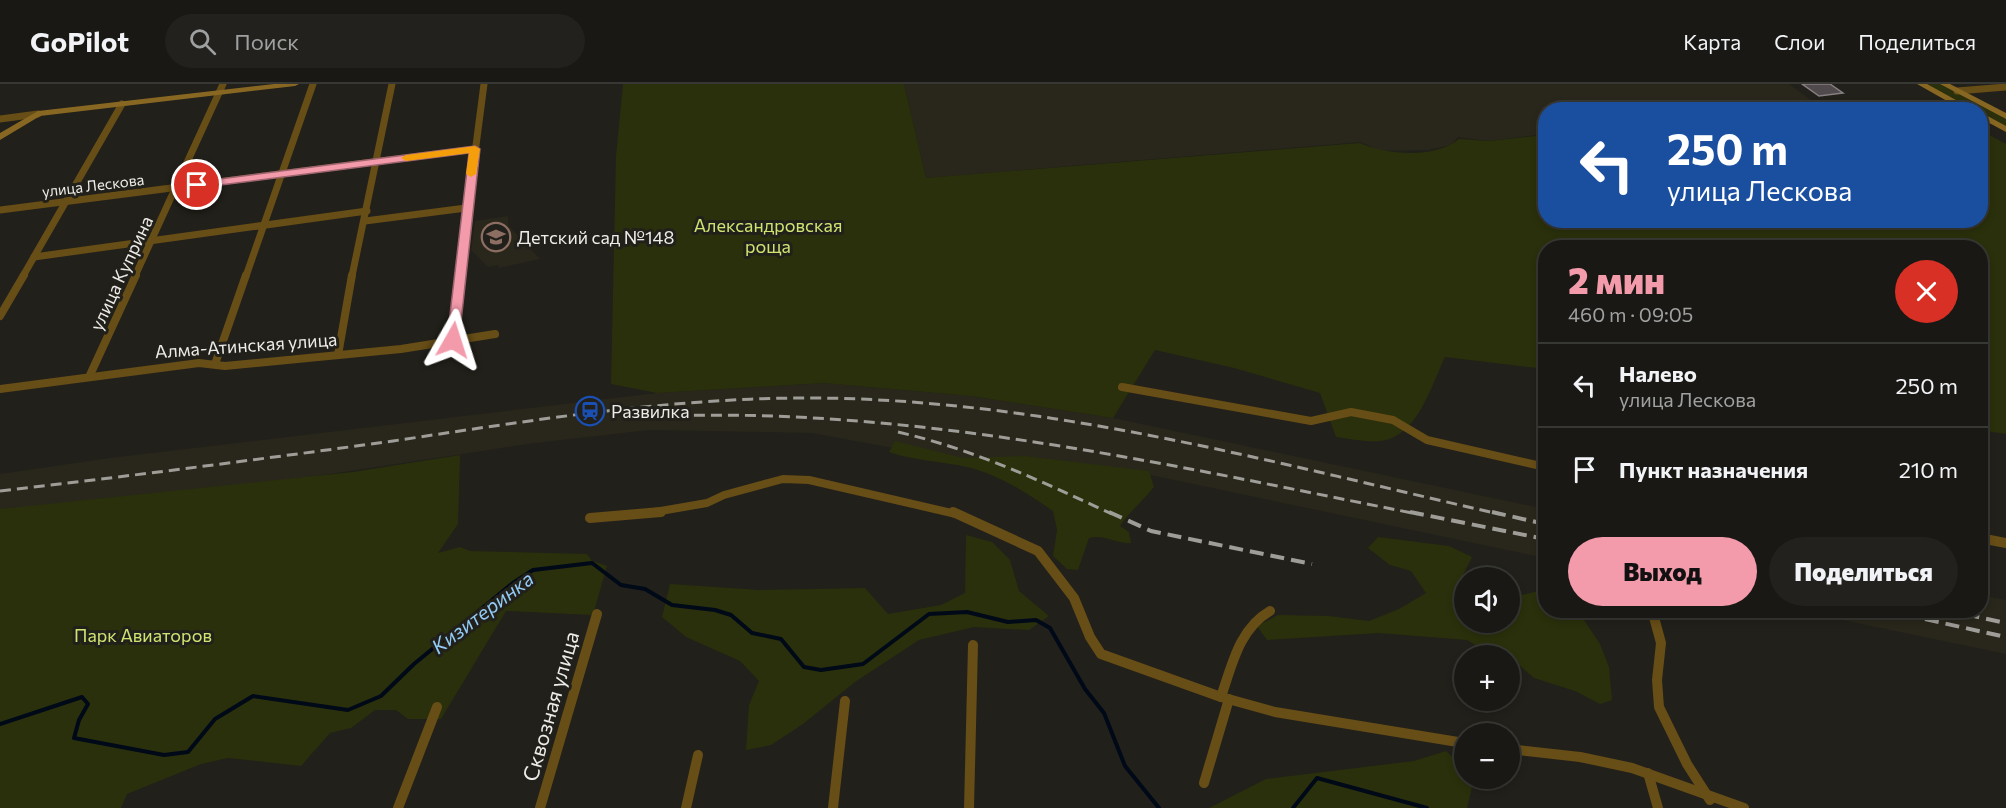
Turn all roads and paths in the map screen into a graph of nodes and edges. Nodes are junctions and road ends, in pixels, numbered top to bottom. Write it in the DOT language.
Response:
graph roads {
  1 [pos="295,84"];
  2 [pos="313,84"];
  3 [pos="392,84"];
  4 [pos="484,84"];
  5 [pos="1921,84"];
  6 [pos="1944,84"];
  7 [pos="2006,87"];
  8 [pos="221,88"];
  9 [pos="1957,91"];
  10 [pos="1955,102"];
  11 [pos="1979,102"];
  12 [pos="122,104"];
  13 [pos="1988,107"];
  14 [pos="38,114"];
  15 [pos="2006,116"];
  16 [pos="0,118"];
  17 [pos="1988,119"];
  18 [pos="2006,129"];
  19 [pos="0,137"];
  20 [pos="475,149"];
  21 [pos="377,162"];
  22 [pos="281,174"];
  23 [pos="176,188"];
  24 [pos="66,202"];
  25 [pos="466,208"];
  26 [pos="0,210"];
  27 [pos="367,211"];
  28 [pos="365,221"];
  29 [pos="263,227"];
  30 [pos="151,242"];
  31 [pos="34,257"];
  32 [pos="0,316"];
  33 [pos="495,334"];
  34 [pos="453,340"];
  35 [pos="338,355"];
  36 [pos="215,364"];
  37 [pos="90,375"];
  38 [pos="1122,387"];
  39 [pos="0,389"];
  40 [pos="1538,465"];
  41 [pos="590,518"];
  42 [pos="1988,540"];
  43 [pos="2006,543"];
  44 [pos="1270,611"];
  45 [pos="597,614"];
  46 [pos="1654,618"];
  47 [pos="973,645"];
  48 [pos="1225,698"];
  49 [pos="845,701"];
  50 [pos="437,707"];
  51 [pos="1454,741"];
  52 [pos="1520,751"];
  53 [pos="698,755"];
  54 [pos="1648,773"];
  55 [pos="1204,783"];
  56 [pos="1710,800"];
  57 [pos="398,808"];
  58 [pos="540,808"];
  59 [pos="686,808"];
  60 [pos="833,808"];
  61 [pos="969,808"];
  62 [pos="1658,808"];
  63 [pos="1744,808"];
  1 -- 8 [label="main road"];
  2 -- 22 [label="street"];
  3 -- 21 [label="street"];
  4 -- 20 [label="street"];
  5 -- 10 [label="main road"];
  6 -- 9 [label="main road"];
  7 -- 9 [label="street"];
  8 -- 12 [label="main road"];
  8 -- 23 [label="street, улица Куприна"];
  9 -- 11 [label="main road"];
  12 -- 14 [label="main road"];
  12 -- 24 [label="street"];
  13 -- 15 [label="main road"];
  14 -- 16 [label="street"];
  14 -- 19 [label="main road"];
  17 -- 18 [label="main road"];
  20 -- 21 [label="street, улица Лескова"];
  20 -- 25 [label="street"];
  21 -- 22 [label="street, улица Лескова"];
  21 -- 27 [label="street"];
  22 -- 23 [label="street, улица Лескова"];
  22 -- 29 [label="street"];
  23 -- 24 [label="street, улица Лескова"];
  23 -- 30 [label="street, улица Куприна"];
  24 -- 26 [label="street, улица Лескова"];
  24 -- 31 [label="street"];
  25 -- 28 [label="street"];
  25 -- 34 [label="street"];
  27 -- 28 [label="street"];
  27 -- 29 [label="street"];
  28 -- 35 [label="street"];
  29 -- 30 [label="street"];
  29 -- 36 [label="street"];
  30 -- 31 [label="street"];
  30 -- 37 [label="street, улица Куприна"];
  31 -- 32 [label="street"];
  33 -- 34 [label="street, Алма-Атинская улица"];
  34 -- 35 [label="street, Алма-Атинская улица"];
  35 -- 36 [label="street, Алма-Атинская улица"];
  36 -- 37 [label="street, Алма-Атинская улица"];
  37 -- 39 [label="street, Алма-Атинская улица"];
  38 -- 40 [label="street"];
  41 -- 48 [label="street"];
  42 -- 43 [label="street"];
  44 -- 48 [label="street"];
  45 -- 58 [label="street, Сквозная улица"];
  46 -- 56 [label="street"];
  47 -- 61 [label="street"];
  48 -- 51 [label="street"];
  48 -- 55 [label="street"];
  49 -- 60 [label="street"];
  50 -- 57 [label="street"];
  52 -- 54 [label="street"];
  53 -- 59 [label="street"];
  54 -- 56 [label="street"];
  54 -- 62 [label="street"];
  56 -- 63 [label="street"];
}
